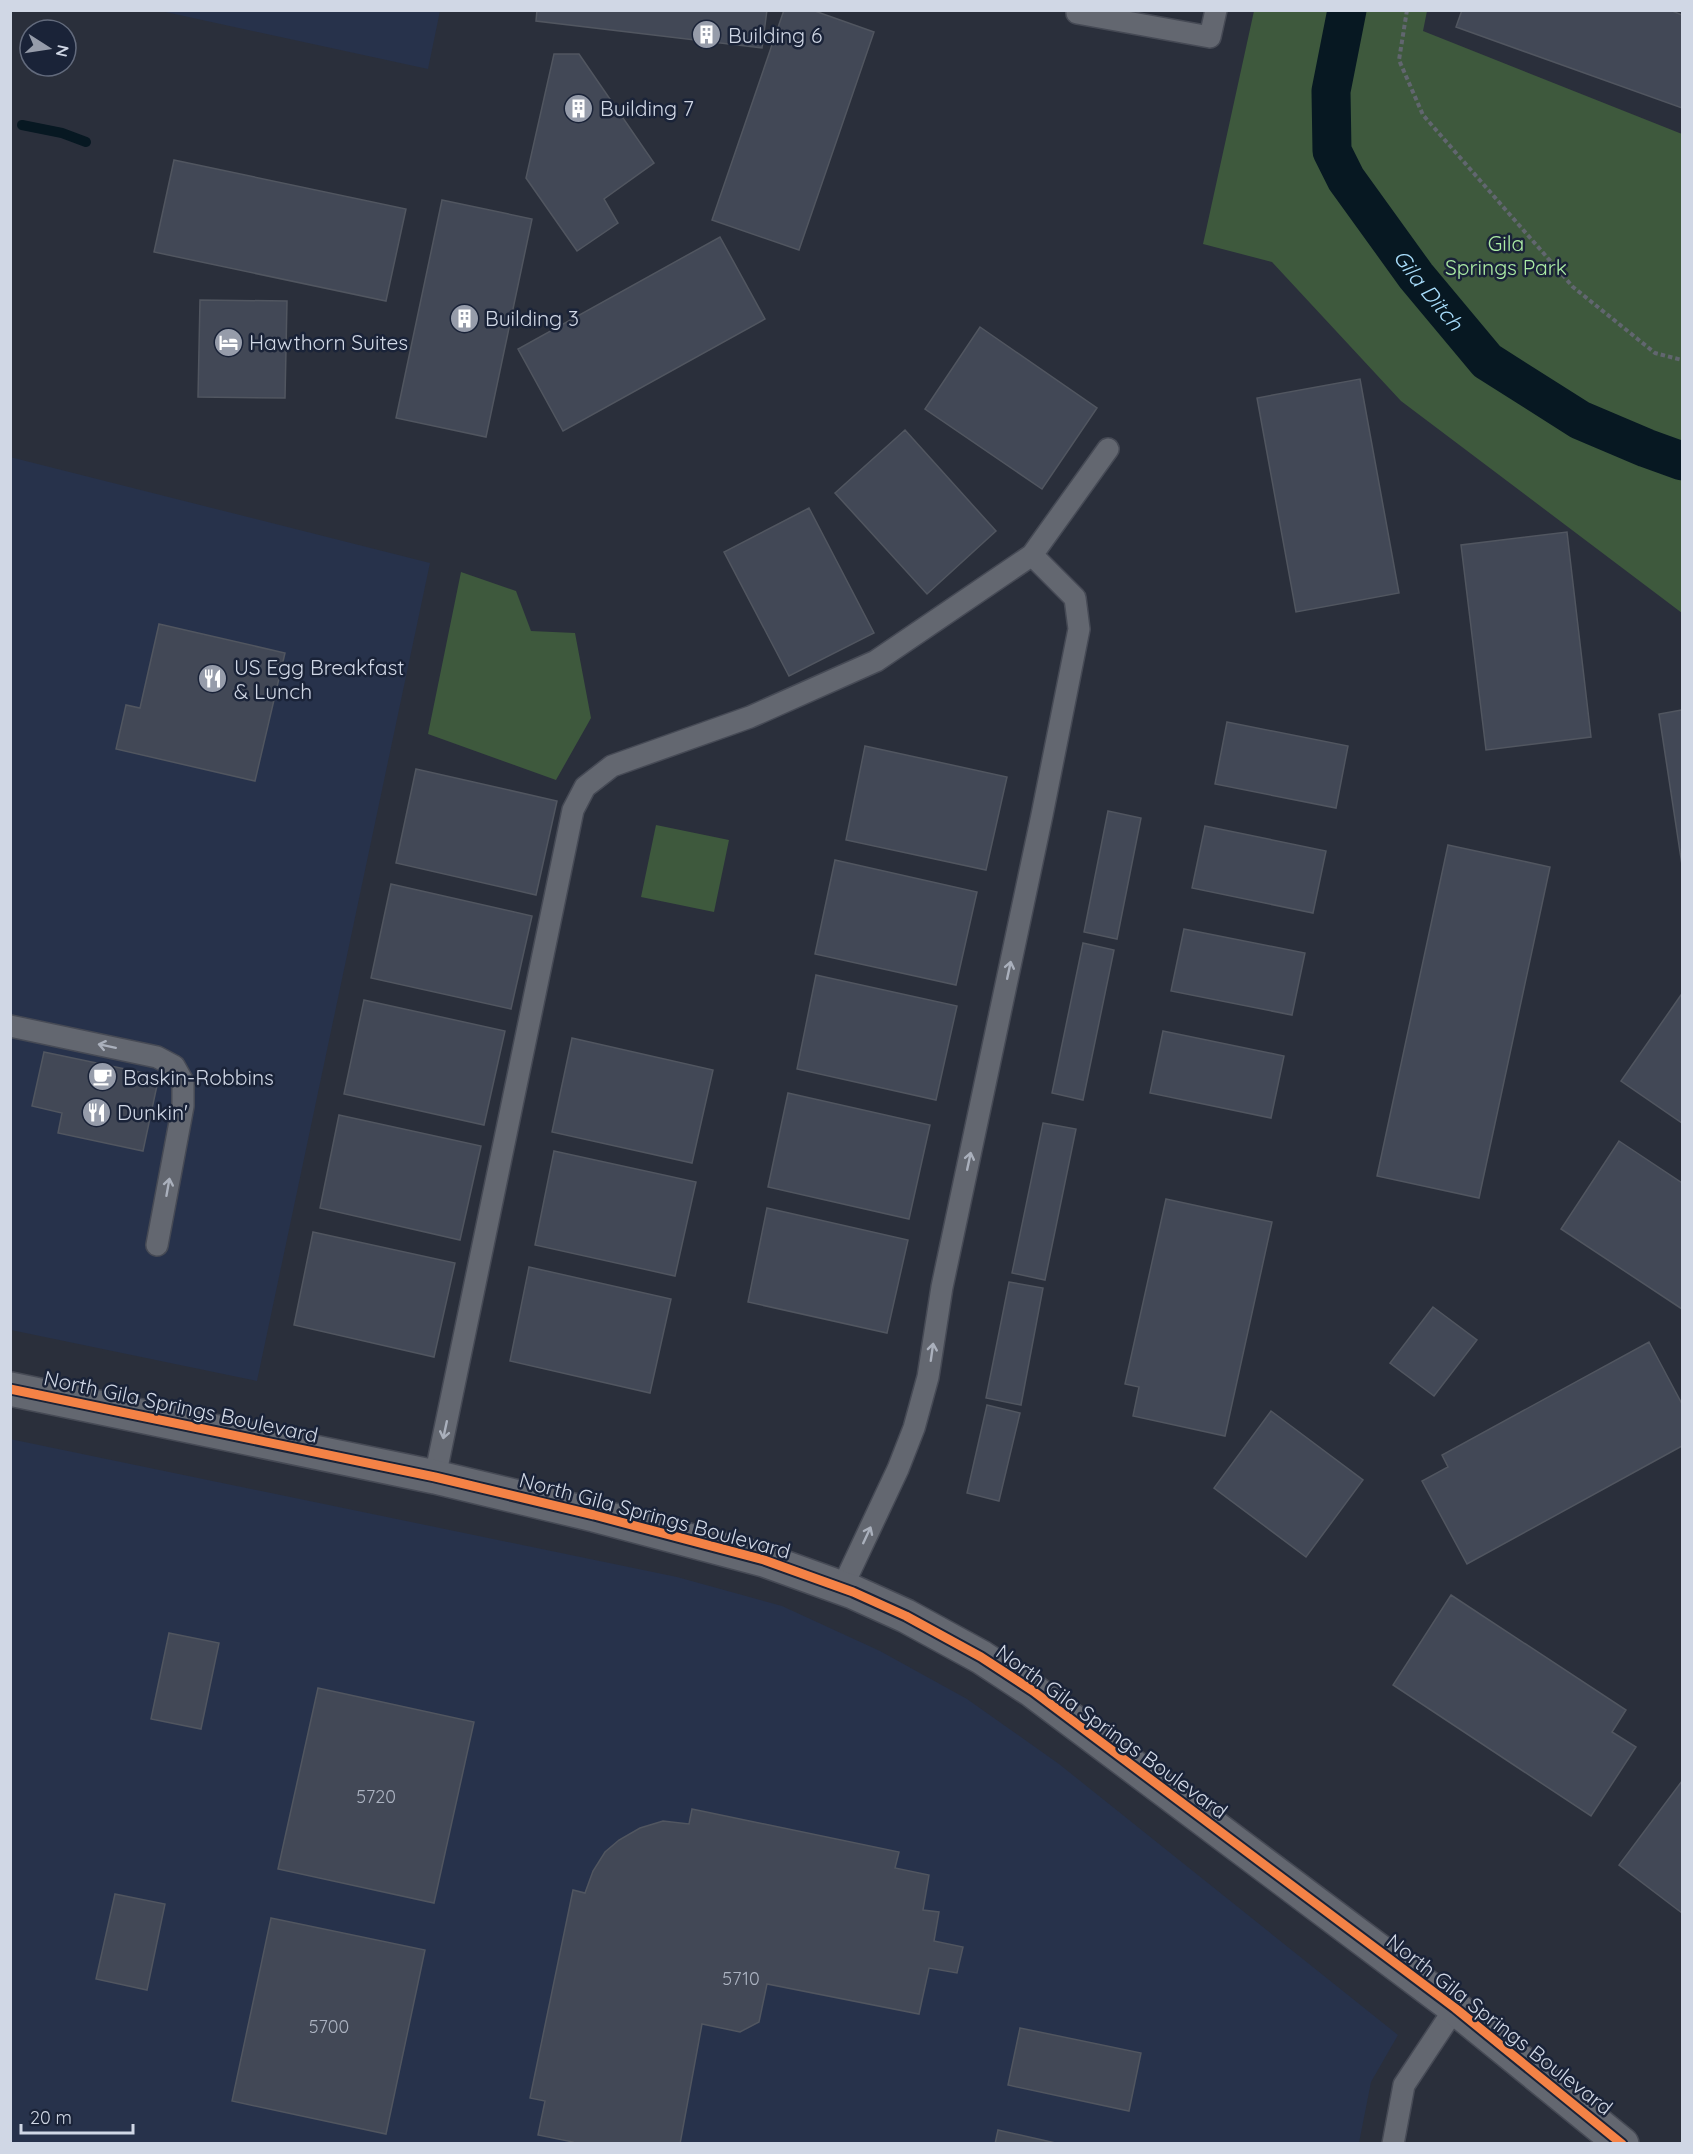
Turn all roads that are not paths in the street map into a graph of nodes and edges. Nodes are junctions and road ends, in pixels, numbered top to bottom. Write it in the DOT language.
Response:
graph roads {
  1 [pos="1216,10"];
  2 [pos="1077,13"];
  3 [pos="1108,449"];
  4 [pos="1032,555"];
  5 [pos="10,1026"];
  6 [pos="158,1245"];
  7 [pos="10,1389"];
  8 [pos="435,1477"];
  9 [pos="842,1588"];
  10 [pos="1455,2008"];
  11 [pos="1393,2144"];
  12 [pos="1622,2144"];
  1 -- 2 [label="lane"];
  3 -- 4 [label="lane"];
  4 -- 8 [label="lane, one-way"];
  9 -- 4 [label="lane, one-way"];
  6 -- 5 [label="lane, one-way"];
  7 -- 8 [label="street, North Gila Springs Boulevard"];
  8 -- 9 [label="street, North Gila Springs Boulevard"];
  9 -- 10 [label="street, North Gila Springs Boulevard"];
  10 -- 11 [label="lane"];
  10 -- 12 [label="street, North Gila Springs Boulevard"];
}
